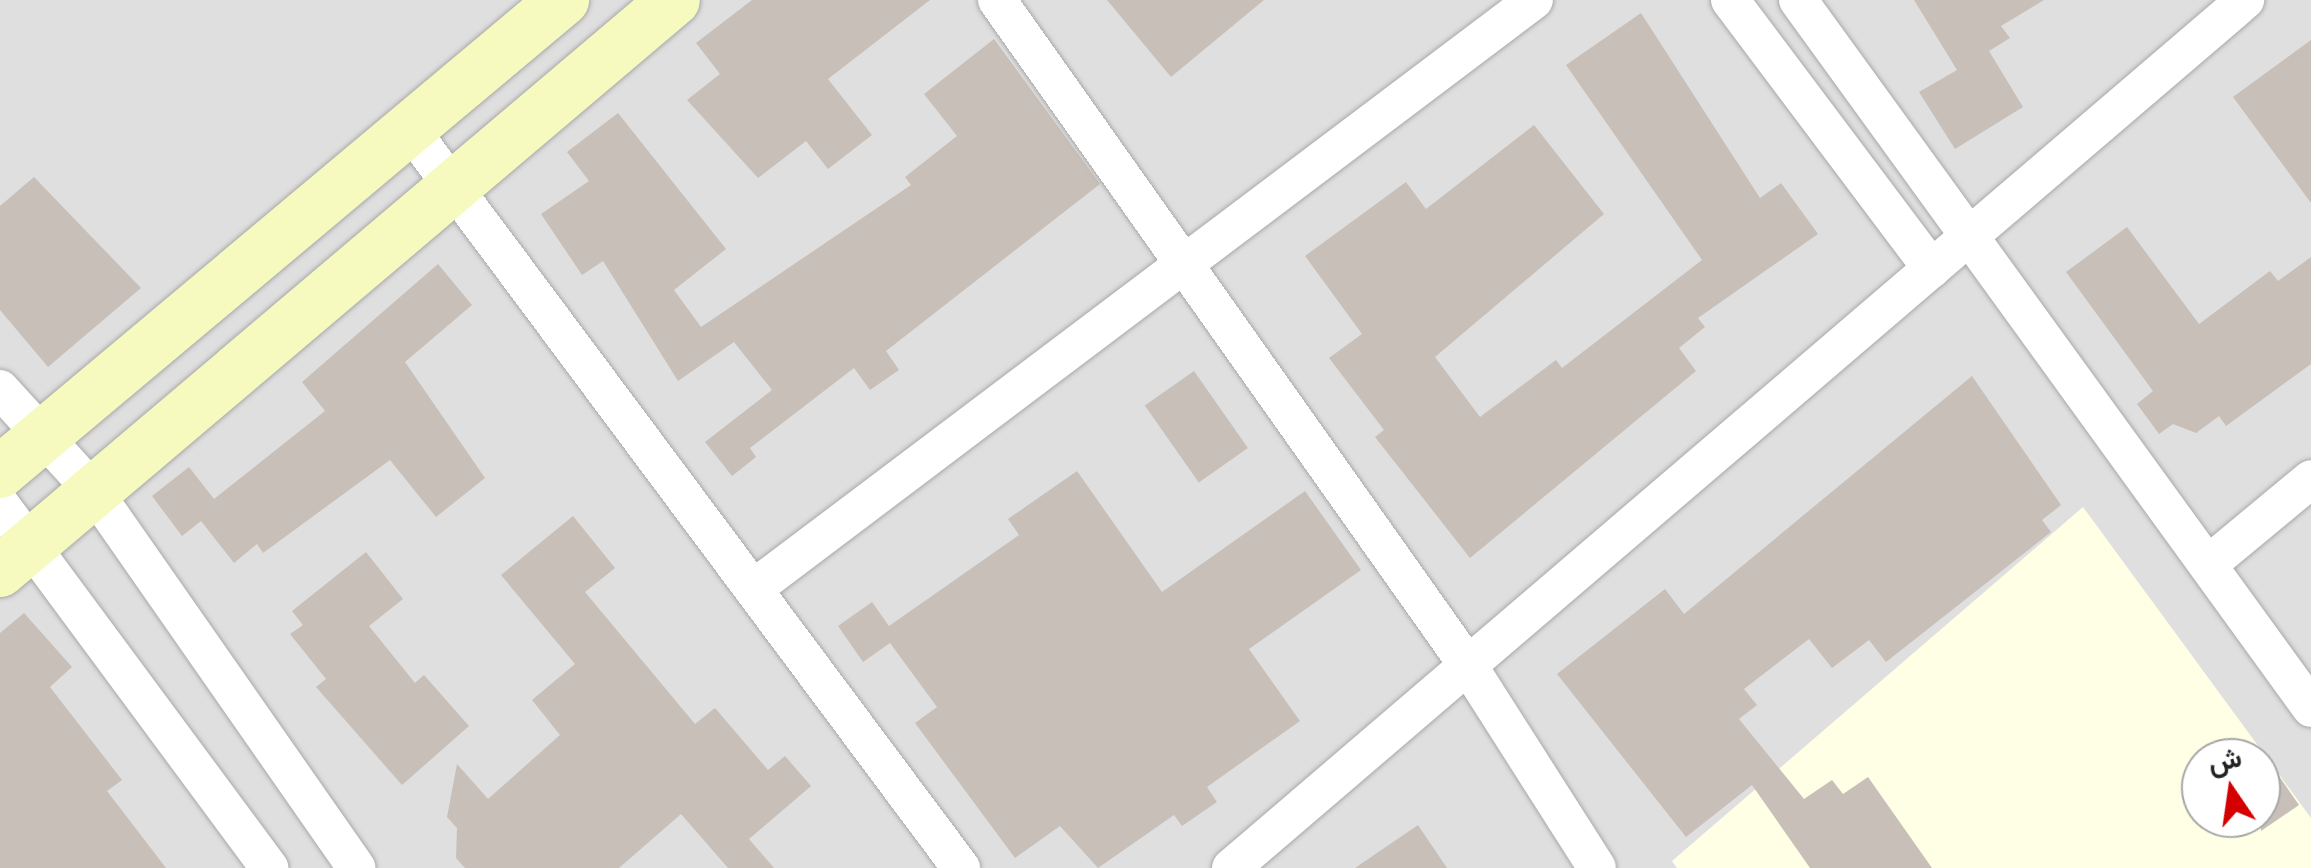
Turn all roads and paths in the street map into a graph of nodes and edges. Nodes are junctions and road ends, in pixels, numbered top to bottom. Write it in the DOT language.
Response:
graph roads {
  1 [pos="562,0"];
  2 [pos="674,0"];
  3 [pos="998,0"];
  4 [pos="1534,0"];
  5 [pos="1730,0"];
  6 [pos="1798,0"];
  7 [pos="2246,0"];
  8 [pos="410,129"];
  9 [pos="454,184"];
  10 [pos="1972,236"];
  11 [pos="1188,261"];
  12 [pos="1932,269"];
  13 [pos="0,389"];
  14 [pos="47,436"];
  15 [pos="0,472"];
  16 [pos="2311,479"];
  17 [pos="95,493"];
  18 [pos="11,540"];
  19 [pos="2210,564"];
  20 [pos="753,589"];
  21 [pos="1470,667"];
  22 [pos="2311,708"];
  23 [pos="269,868"];
  24 [pos="357,868"];
  25 [pos="960,868"];
  26 [pos="1231,868"];
  27 [pos="1597,868"];
  1 -- 8 [label="street"];
  2 -- 9 [label="street"];
  3 -- 11 [label="street"];
  4 -- 11 [label="street"];
  5 -- 12 [label="street"];
  6 -- 10 [label="street"];
  7 -- 10 [label="street"];
  8 -- 9 [label="street"];
  8 -- 14 [label="street"];
  9 -- 17 [label="street"];
  9 -- 20 [label="street"];
  10 -- 12 [label="street"];
  10 -- 19 [label="street"];
  11 -- 20 [label="street"];
  11 -- 21 [label="street"];
  12 -- 21 [label="street"];
  13 -- 14 [label="street"];
  14 -- 15 [label="street"];
  14 -- 17 [label="street"];
  16 -- 19 [label="street"];
  17 -- 18 [label="street"];
  17 -- 24 [label="street"];
  18 -- 23 [label="street"];
  19 -- 22 [label="street"];
  20 -- 25 [label="street"];
  21 -- 26 [label="street"];
  21 -- 27 [label="street"];
}
